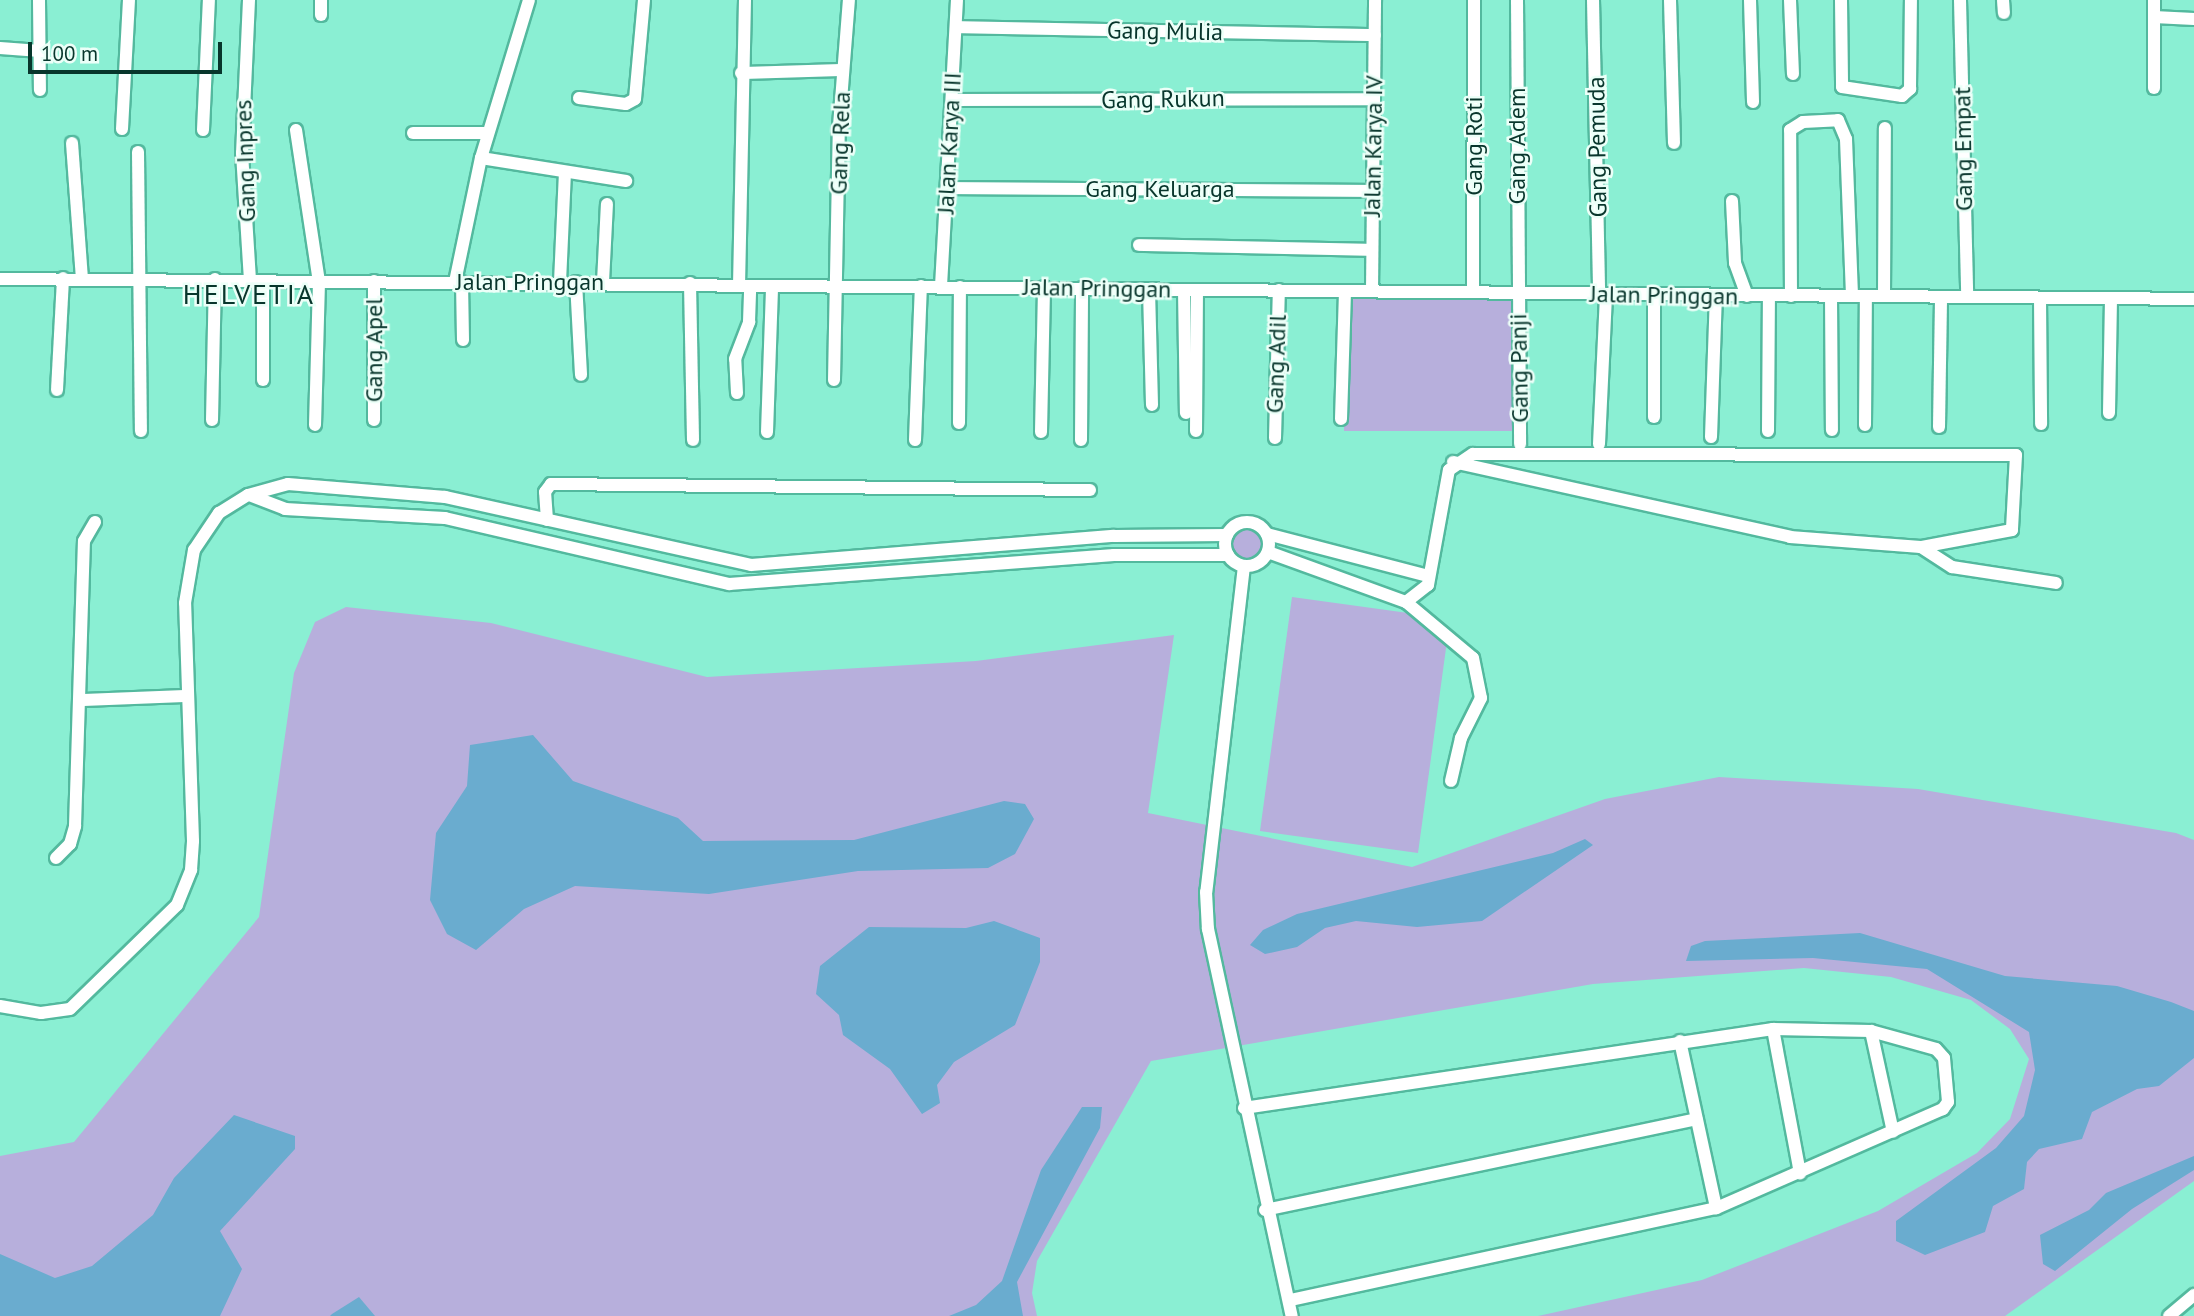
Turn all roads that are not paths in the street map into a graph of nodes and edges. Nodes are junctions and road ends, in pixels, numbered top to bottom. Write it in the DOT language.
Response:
graph roads {
  1 [pos="39,0"];
  2 [pos="129,0"];
  3 [pos="209,0"];
  4 [pos="249,0"];
  5 [pos="321,0"];
  6 [pos="529,0"];
  7 [pos="644,0"];
  8 [pos="745,0"];
  9 [pos="849,0"];
  10 [pos="957,0"];
  11 [pos="1375,0"];
  12 [pos="1474,0"];
  13 [pos="1517,0"];
  14 [pos="1593,0"];
  15 [pos="1670,0"];
  16 [pos="1750,0"];
  17 [pos="1790,0"];
  18 [pos="1841,0"];
  19 [pos="1911,0"];
  20 [pos="1960,0"];
  21 [pos="2154,0"];
  22 [pos="321,15"];
  23 [pos="2154,18"];
  24 [pos="2194,19"];
  25 [pos="956,27"];
  26 [pos="1375,35"];
  27 [pos="0,48"];
  28 [pos="40,51"];
  29 [pos="843,70"];
  30 [pos="741,73"];
  31 [pos="1793,74"];
  32 [pos="2154,88"];
  33 [pos="40,90"];
  34 [pos="579,98"];
  35 [pos="1374,99"];
  36 [pos="951,100"];
  37 [pos="1753,102"];
  38 [pos="1885,128"];
  39 [pos="122,129"];
  40 [pos="203,130"];
  41 [pos="296,130"];
  42 [pos="413,133"];
  43 [pos="488,133"];
  44 [pos="72,143"];
  45 [pos="1674,143"];
  46 [pos="138,152"];
  47 [pos="481,158"];
  48 [pos="565,173"];
  49 [pos="625,181"];
  50 [pos="947,188"];
  51 [pos="1373,191"];
  52 [pos="1732,201"];
  53 [pos="607,204"];
  54 [pos="1139,245"];
  55 [pos="1372,250"];
  56 [pos="142,276"];
  57 [pos="63,278"];
  58 [pos="82,278"];
  59 [pos="0,279"];
  60 [pos="215,279"];
  61 [pos="257,280"];
  62 [pos="374,281"];
  63 [pos="319,282"];
  64 [pos="458,282"];
  65 [pos="560,282"];
  66 [pos="576,282"];
  67 [pos="603,282"];
  68 [pos="690,284"];
  69 [pos="744,286"];
  70 [pos="836,286"];
  71 [pos="921,286"];
  72 [pos="941,286"];
  73 [pos="772,287"];
  74 [pos="960,287"];
  75 [pos="1044,287"];
  76 [pos="1082,288"];
  77 [pos="1149,290"];
  78 [pos="1191,290"];
  79 [pos="1279,290"];
  80 [pos="1345,291"];
  81 [pos="1372,291"];
  82 [pos="1473,292"];
  83 [pos="1517,293"];
  84 [pos="1602,294"];
  85 [pos="1654,295"];
  86 [pos="1716,295"];
  87 [pos="1748,296"];
  88 [pos="1769,296"];
  89 [pos="1791,296"];
  90 [pos="1831,296"];
  91 [pos="1852,296"];
  92 [pos="1866,296"];
  93 [pos="1884,296"];
  94 [pos="1941,297"];
  95 [pos="1967,297"];
  96 [pos="2040,298"];
  97 [pos="2111,299"];
  98 [pos="2194,299"];
  99 [pos="463,340"];
  100 [pos="581,375"];
  101 [pos="263,380"];
  102 [pos="834,380"];
  103 [pos="57,390"];
  104 [pos="737,393"];
  105 [pos="1152,405"];
  106 [pos="1186,413"];
  107 [pos="2109,413"];
  108 [pos="1654,417"];
  109 [pos="1341,419"];
  110 [pos="212,420"];
  111 [pos="374,420"];
  112 [pos="959,423"];
  113 [pos="2041,424"];
  114 [pos="315,425"];
  115 [pos="1865,425"];
  116 [pos="1939,427"];
  117 [pos="1832,430"];
  118 [pos="1196,431"];
  119 [pos="1768,431"];
  120 [pos="141,432"];
  121 [pos="767,432"];
  122 [pos="1041,432"];
  123 [pos="1711,437"];
  124 [pos="1275,438"];
  125 [pos="693,440"];
  126 [pos="915,440"];
  127 [pos="1081,440"];
  128 [pos="1520,444"];
  129 [pos="1600,444"];
  130 [pos="1453,462"];
  131 [pos="1090,490"];
  132 [pos="248,495"];
  133 [pos="547,520"];
  134 [pos="95,522"];
  135 [pos="1266,534"];
  136 [pos="1227,535"];
  137 [pos="624,538"];
  138 [pos="1921,547"];
  139 [pos="924,551"];
  140 [pos="1268,552"];
  141 [pos="1228,555"];
  142 [pos="617,557"];
  143 [pos="1244,566"];
  144 [pos="926,570"];
  145 [pos="1429,576"];
  146 [pos="2056,583"];
  147 [pos="1406,602"];
  148 [pos="185,696"];
  149 [pos="83,700"];
  150 [pos="1451,782"];
  151 [pos="56,858"];
  152 [pos="0,1006"];
  153 [pos="1773,1029"];
  154 [pos="1871,1031"];
  155 [pos="1680,1041"];
  156 [pos="1244,1108"];
  157 [pos="1697,1119"];
  158 [pos="1893,1132"];
  159 [pos="1800,1173"];
  160 [pos="1716,1208"];
  161 [pos="1265,1210"];
  162 [pos="2194,1295"];
  163 [pos="1289,1300"];
  164 [pos="1292,1316"];
  165 [pos="2169,1316"];
  1 -- 28 [label="street"];
  2 -- 39 [label="street"];
  3 -- 40 [label="street"];
  4 -- 61 [label="street, Gang Inpres"];
  5 -- 22 [label="street"];
  6 -- 43 [label="street"];
  7 -- 34 [label="street"];
  8 -- 30 [label="street"];
  9 -- 29 [label="street, Gang Rela"];
  10 -- 25 [label="street, Jalan Karya III"];
  11 -- 26 [label="street, Jalan Karya IV"];
  12 -- 82 [label="street, Gang Roti"];
  13 -- 83 [label="street, Gang Adem"];
  14 -- 84 [label="street, Gang Pemuda"];
  15 -- 45 [label="street"];
  16 -- 37 [label="street"];
  17 -- 31 [label="street"];
  18 -- 19 [label="street"];
  20 -- 95 [label="street, Gang Empat"];
  21 -- 23 [label="street"];
  23 -- 24 [label="street"];
  23 -- 32 [label="street"];
  25 -- 26 [label="street, Gang Mulia"];
  25 -- 36 [label="street, Jalan Karya III"];
  26 -- 35 [label="street, Jalan Karya IV"];
  27 -- 28 [label="street"];
  28 -- 33 [label="street"];
  29 -- 30 [label="street"];
  29 -- 70 [label="street, Gang Rela"];
  30 -- 69 [label="street"];
  35 -- 36 [label="street, Gang Rukun"];
  35 -- 51 [label="street, Jalan Karya IV"];
  36 -- 50 [label="street, Jalan Karya III"];
  38 -- 93 [label="street"];
  41 -- 63 [label="street"];
  42 -- 43 [label="street"];
  43 -- 47 [label="street"];
  44 -- 58 [label="street"];
  46 -- 56 [label="street"];
  47 -- 48 [label="street"];
  47 -- 64 [label="street"];
  48 -- 49 [label="street"];
  48 -- 65 [label="street"];
  50 -- 51 [label="street, Gang Keluarga"];
  50 -- 72 [label="street, Jalan Karya III"];
  51 -- 55 [label="street, Jalan Karya IV"];
  52 -- 87 [label="street"];
  53 -- 67 [label="street"];
  54 -- 55 [label="street"];
  55 -- 81 [label="street, Jalan Karya IV"];
  56 -- 58 [label="street, Jalan Pringgan"];
  56 -- 60 [label="street, Jalan Pringgan"];
  56 -- 120 [label="street"];
  57 -- 58 [label="street, Jalan Pringgan"];
  57 -- 59 [label="street, Jalan Pringgan"];
  57 -- 103 [label="street"];
  60 -- 61 [label="street, Jalan Pringgan"];
  60 -- 110 [label="street"];
  61 -- 63 [label="street, Jalan Pringgan"];
  61 -- 101 [label="street, Gang Inpres"];
  62 -- 63 [label="street, Jalan Pringgan"];
  62 -- 64 [label="street, Jalan Pringgan"];
  62 -- 111 [label="street, Gang Apel"];
  63 -- 114 [label="street"];
  64 -- 65 [label="street, Jalan Pringgan"];
  64 -- 99 [label="street"];
  65 -- 66 [label="street, Jalan Pringgan"];
  66 -- 67 [label="street, Jalan Pringgan"];
  66 -- 100 [label="street"];
  67 -- 68 [label="street, Jalan Pringgan"];
  68 -- 69 [label="street, Jalan Pringgan"];
  68 -- 125 [label="street"];
  69 -- 73 [label="street, Jalan Pringgan"];
  69 -- 104 [label="street"];
  70 -- 71 [label="street, Jalan Pringgan"];
  70 -- 73 [label="street, Jalan Pringgan"];
  70 -- 102 [label="street, Gang Rela"];
  71 -- 72 [label="street, Jalan Pringgan"];
  71 -- 126 [label="street"];
  72 -- 74 [label="street, Jalan Pringgan"];
  73 -- 121 [label="street"];
  74 -- 75 [label="street, Jalan Pringgan"];
  74 -- 112 [label="street"];
  75 -- 76 [label="street, Jalan Pringgan"];
  75 -- 122 [label="street"];
  76 -- 77 [label="street, Jalan Pringgan"];
  76 -- 127 [label="street"];
  77 -- 78 [label="street, Jalan Pringgan"];
  77 -- 105 [label="street"];
  78 -- 79 [label="street, Jalan Pringgan"];
  78 -- 106 [label="street"];
  78 -- 118 [label="street"];
  79 -- 80 [label="street, Jalan Pringgan"];
  79 -- 124 [label="street, Gang Adil"];
  80 -- 81 [label="street, Jalan Pringgan"];
  80 -- 109 [label="street"];
  81 -- 82 [label="street, Jalan Pringgan"];
  82 -- 83 [label="street, Jalan Pringgan"];
  83 -- 84 [label="street, Jalan Pringgan"];
  83 -- 128 [label="street, Gang Panji"];
  84 -- 85 [label="street, Jalan Pringgan"];
  84 -- 129 [label="street, Gang Pemuda"];
  85 -- 86 [label="street, Jalan Pringgan"];
  85 -- 108 [label="street"];
  86 -- 87 [label="street, Jalan Pringgan"];
  86 -- 123 [label="street"];
  87 -- 88 [label="street, Jalan Pringgan"];
  88 -- 89 [label="street, Jalan Pringgan"];
  88 -- 119 [label="street"];
  89 -- 90 [label="street, Jalan Pringgan"];
  89 -- 91 [label="street"];
  90 -- 91 [label="street, Jalan Pringgan"];
  90 -- 117 [label="street"];
  91 -- 92 [label="street, Jalan Pringgan"];
  92 -- 93 [label="street, Jalan Pringgan"];
  92 -- 115 [label="street"];
  93 -- 94 [label="street, Jalan Pringgan"];
  94 -- 95 [label="street, Jalan Pringgan"];
  94 -- 116 [label="street"];
  95 -- 96 [label="street, Jalan Pringgan"];
  96 -- 97 [label="street, Jalan Pringgan"];
  96 -- 113 [label="street"];
  97 -- 98 [label="street, Jalan Pringgan"];
  97 -- 107 [label="street"];
  130 -- 138 [label="street"];
  130 -- 138 [label="street"];
  130 -- 145 [label="street"];
  131 -- 133 [label="street"];
  132 -- 133 [label="street"];
  132 -- 142 [label="street"];
  132 -- 148 [label="street"];
  133 -- 137 [label="street"];
  134 -- 149 [label="street"];
  135 -- 136 [label="street"];
  135 -- 140 [label="street"];
  135 -- 145 [label="street"];
  136 -- 139 [label="street"];
  136 -- 141 [label="street"];
  137 -- 139 [label="street"];
  137 -- 142 [label="street"];
  138 -- 146 [label="street"];
  139 -- 144 [label="street"];
  140 -- 143 [label="street"];
  140 -- 147 [label="street"];
  141 -- 143 [label="street"];
  141 -- 144 [label="street"];
  142 -- 144 [label="street"];
  143 -- 156 [label="street"];
  145 -- 147 [label="street"];
  147 -- 150 [label="street"];
  148 -- 149 [label="street"];
  148 -- 152 [label="street"];
  149 -- 151 [label="street"];
  153 -- 154 [label="street"];
  153 -- 155 [label="street"];
  153 -- 159 [label="street"];
  154 -- 158 [label="street"];
  154 -- 158 [label="street"];
  155 -- 156 [label="street"];
  155 -- 157 [label="street"];
  156 -- 161 [label="street"];
  157 -- 160 [label="street"];
  157 -- 161 [label="street"];
  158 -- 159 [label="street"];
  159 -- 160 [label="street"];
  160 -- 163 [label="street"];
  161 -- 163 [label="street"];
  162 -- 165 [label="street"];
  163 -- 164 [label="street"];
}
